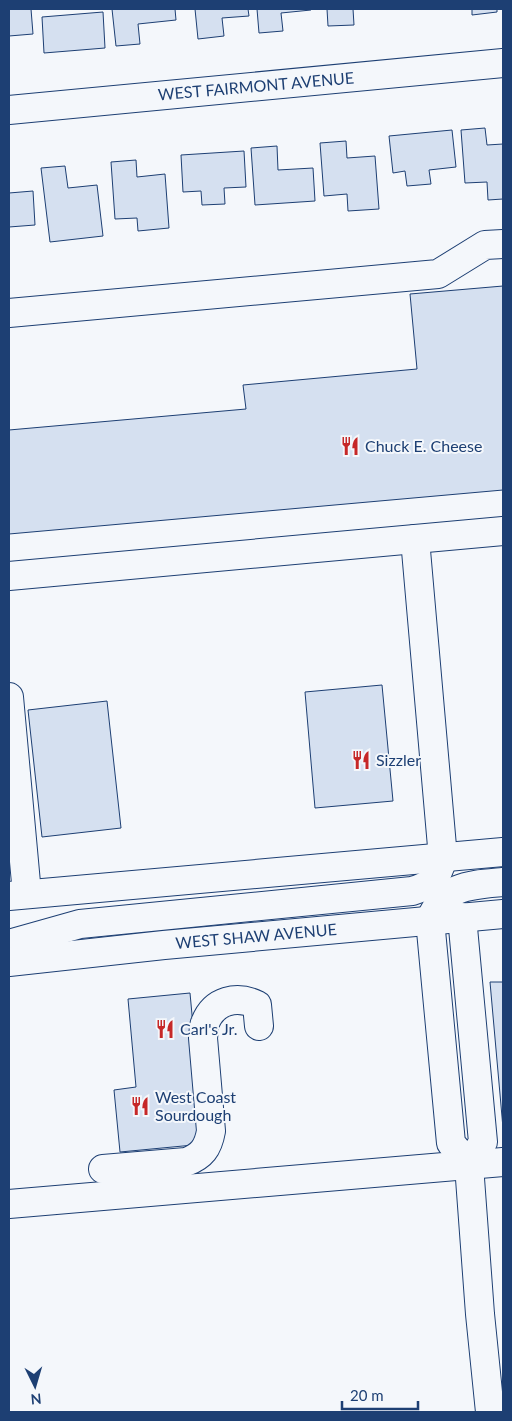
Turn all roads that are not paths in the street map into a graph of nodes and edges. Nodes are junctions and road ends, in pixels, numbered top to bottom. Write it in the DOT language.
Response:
graph roads {
  1 [pos="503,63"];
  2 [pos="9,110"];
  3 [pos="503,244"];
  4 [pos="9,313"];
  5 [pos="503,531"];
  6 [pos="415,539"];
  7 [pos="9,576"];
  8 [pos="9,698"];
  9 [pos="503,852"];
  10 [pos="443,858"];
  11 [pos="503,882"];
  12 [pos="18,895"];
  13 [pos="503,914"];
  14 [pos="462,917"];
  15 [pos="430,920"];
  16 [pos="9,944"];
  17 [pos="9,962"];
  18 [pos="259,1026"];
  19 [pos="503,1162"];
  20 [pos="469,1165"];
  21 [pos="103,1170"];
  22 [pos="9,1204"];
  23 [pos="490,1412"];
  1 -- 2 [label="main road, WEST FAIRMONT AVENUE"];
  3 -- 4 [label="main road"];
  5 -- 6 [label="main road"];
  6 -- 7 [label="main road"];
  6 -- 10 [label="main road"];
  8 -- 12 [label="main road"];
  9 -- 10 [label="main road"];
  10 -- 12 [label="main road"];
  10 -- 16 [label="main road"];
  11 -- 15 [label="main road"];
  13 -- 14 [label="main road, WEST SHAW AVENUE"];
  14 -- 15 [label="main road, WEST SHAW AVENUE"];
  14 -- 20 [label="main road"];
  15 -- 17 [label="main road, WEST SHAW AVENUE"];
  15 -- 20 [label="main road"];
  18 -- 21 [label="main road"];
  19 -- 20 [label="main road"];
  20 -- 22 [label="main road"];
  20 -- 23 [label="main road"];
}
